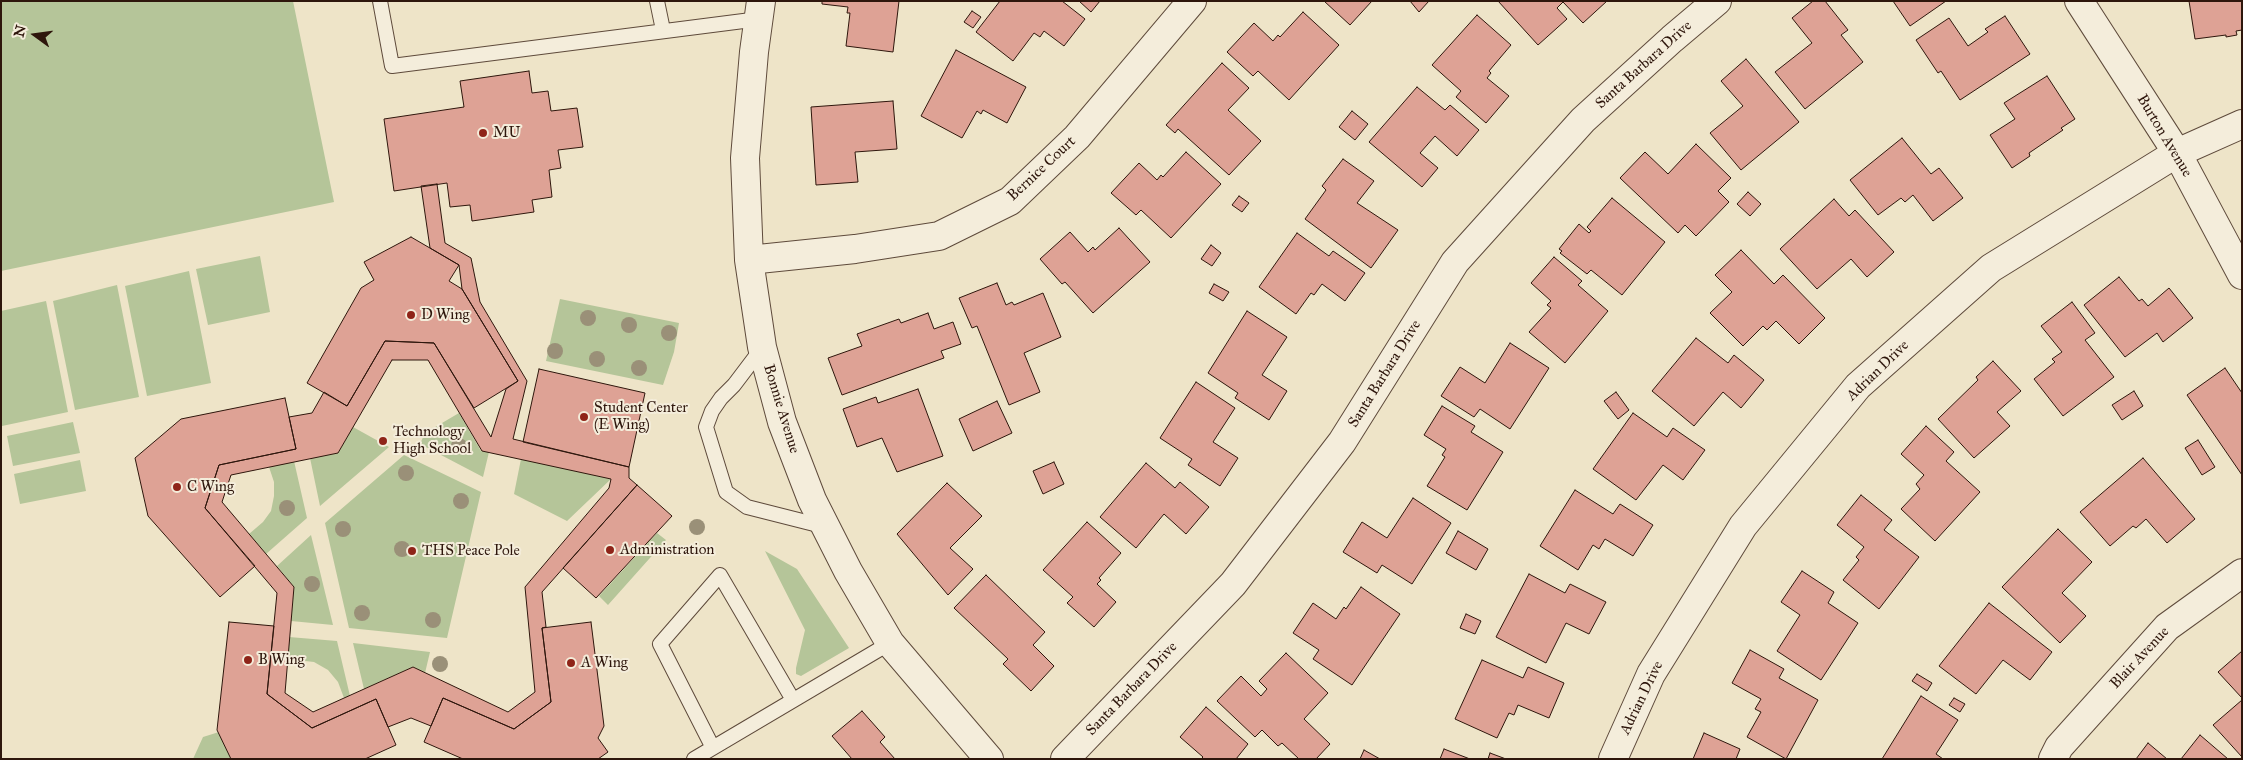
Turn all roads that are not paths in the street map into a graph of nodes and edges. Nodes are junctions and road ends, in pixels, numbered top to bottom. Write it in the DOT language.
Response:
graph roads {
  1 [pos="380,1"];
  2 [pos="657,1"];
  3 [pos="1192,1"];
  4 [pos="1717,1"];
  5 [pos="2079,1"];
  6 [pos="760,10"];
  7 [pos="663,30"];
  8 [pos="2242,124"];
  9 [pos="2177,153"];
  10 [pos="749,260"];
  11 [pos="2242,275"];
  12 [pos="762,347"];
  13 [pos="826,527"];
  14 [pos="2242,573"];
  15 [pos="890,643"];
  16 [pos="793,700"];
  17 [pos="712,746"];
  18 [pos="694,759"];
  19 [pos="989,759"];
  20 [pos="1065,759"];
  21 [pos="1613,759"];
  22 [pos="2053,759"];
  1 -- 7 [label="lane"];
  2 -- 7 [label="lane"];
  3 -- 10 [label="street, Bernice Court"];
  4 -- 20 [label="street, Santa Barbara Drive"];
  5 -- 9 [label="street, Burton Avenue"];
  6 -- 7 [label="lane"];
  6 -- 10 [label="street, Bonnie Avenue"];
  8 -- 9 [label="street, Adrian Drive"];
  9 -- 11 [label="street, Burton Avenue"];
  9 -- 21 [label="street, Adrian Drive"];
  10 -- 12 [label="street, Bonnie Avenue"];
  12 -- 13 [label="street, Bonnie Avenue"];
  12 -- 13 [label="lane"];
  13 -- 15 [label="street, Bonnie Avenue"];
  14 -- 22 [label="street, Blair Avenue"];
  15 -- 16 [label="lane"];
  15 -- 19 [label="street, Bonnie Avenue"];
  16 -- 17 [label="lane"];
  16 -- 17 [label="lane"];
  17 -- 18 [label="lane"];
}
